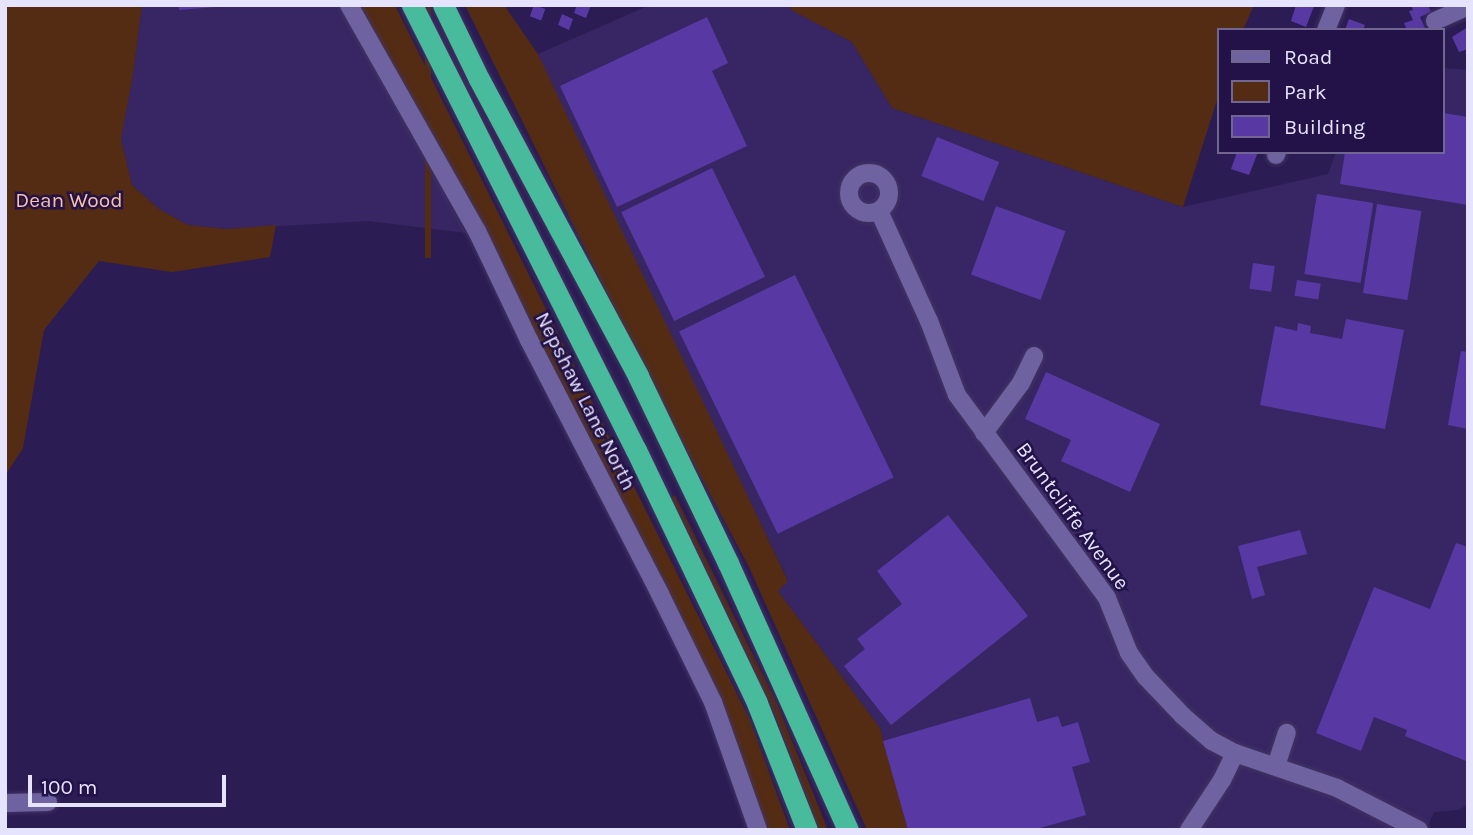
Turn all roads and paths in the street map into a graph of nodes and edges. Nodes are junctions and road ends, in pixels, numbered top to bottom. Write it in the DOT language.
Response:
graph roads {
  1 [pos="349,5"];
  2 [pos="412,5"];
  3 [pos="443,5"];
  4 [pos="1336,5"];
  5 [pos="1460,7"];
  6 [pos="1435,22"];
  7 [pos="1327,28"];
  8 [pos="878,211"];
  9 [pos="1034,356"];
  10 [pos="984,433"];
  11 [pos="1287,733"];
  12 [pos="1235,753"];
  13 [pos="1276,766"];
  14 [pos="48,802"];
  15 [pos="5,803"];
  16 [pos="758,830"];
  17 [pos="807,830"];
  18 [pos="848,830"];
  19 [pos="1189,830"];
  20 [pos="1419,830"];
  1 -- 16 [label="street, Nepshaw Lane North"];
  2 -- 17 [label="highway"];
  3 -- 18 [label="highway"];
  4 -- 7 [label="street"];
  5 -- 6 [label="street"];
  8 -- 10 [label="street, Bruntcliffe Avenue"];
  9 -- 10 [label="street"];
  10 -- 12 [label="street, Bruntcliffe Avenue"];
  11 -- 13 [label="street"];
  12 -- 13 [label="street, Bruntcliffe Avenue"];
  12 -- 19 [label="street"];
  13 -- 20 [label="street, Bruntcliffe Avenue"];
  14 -- 15 [label="street"];
}
